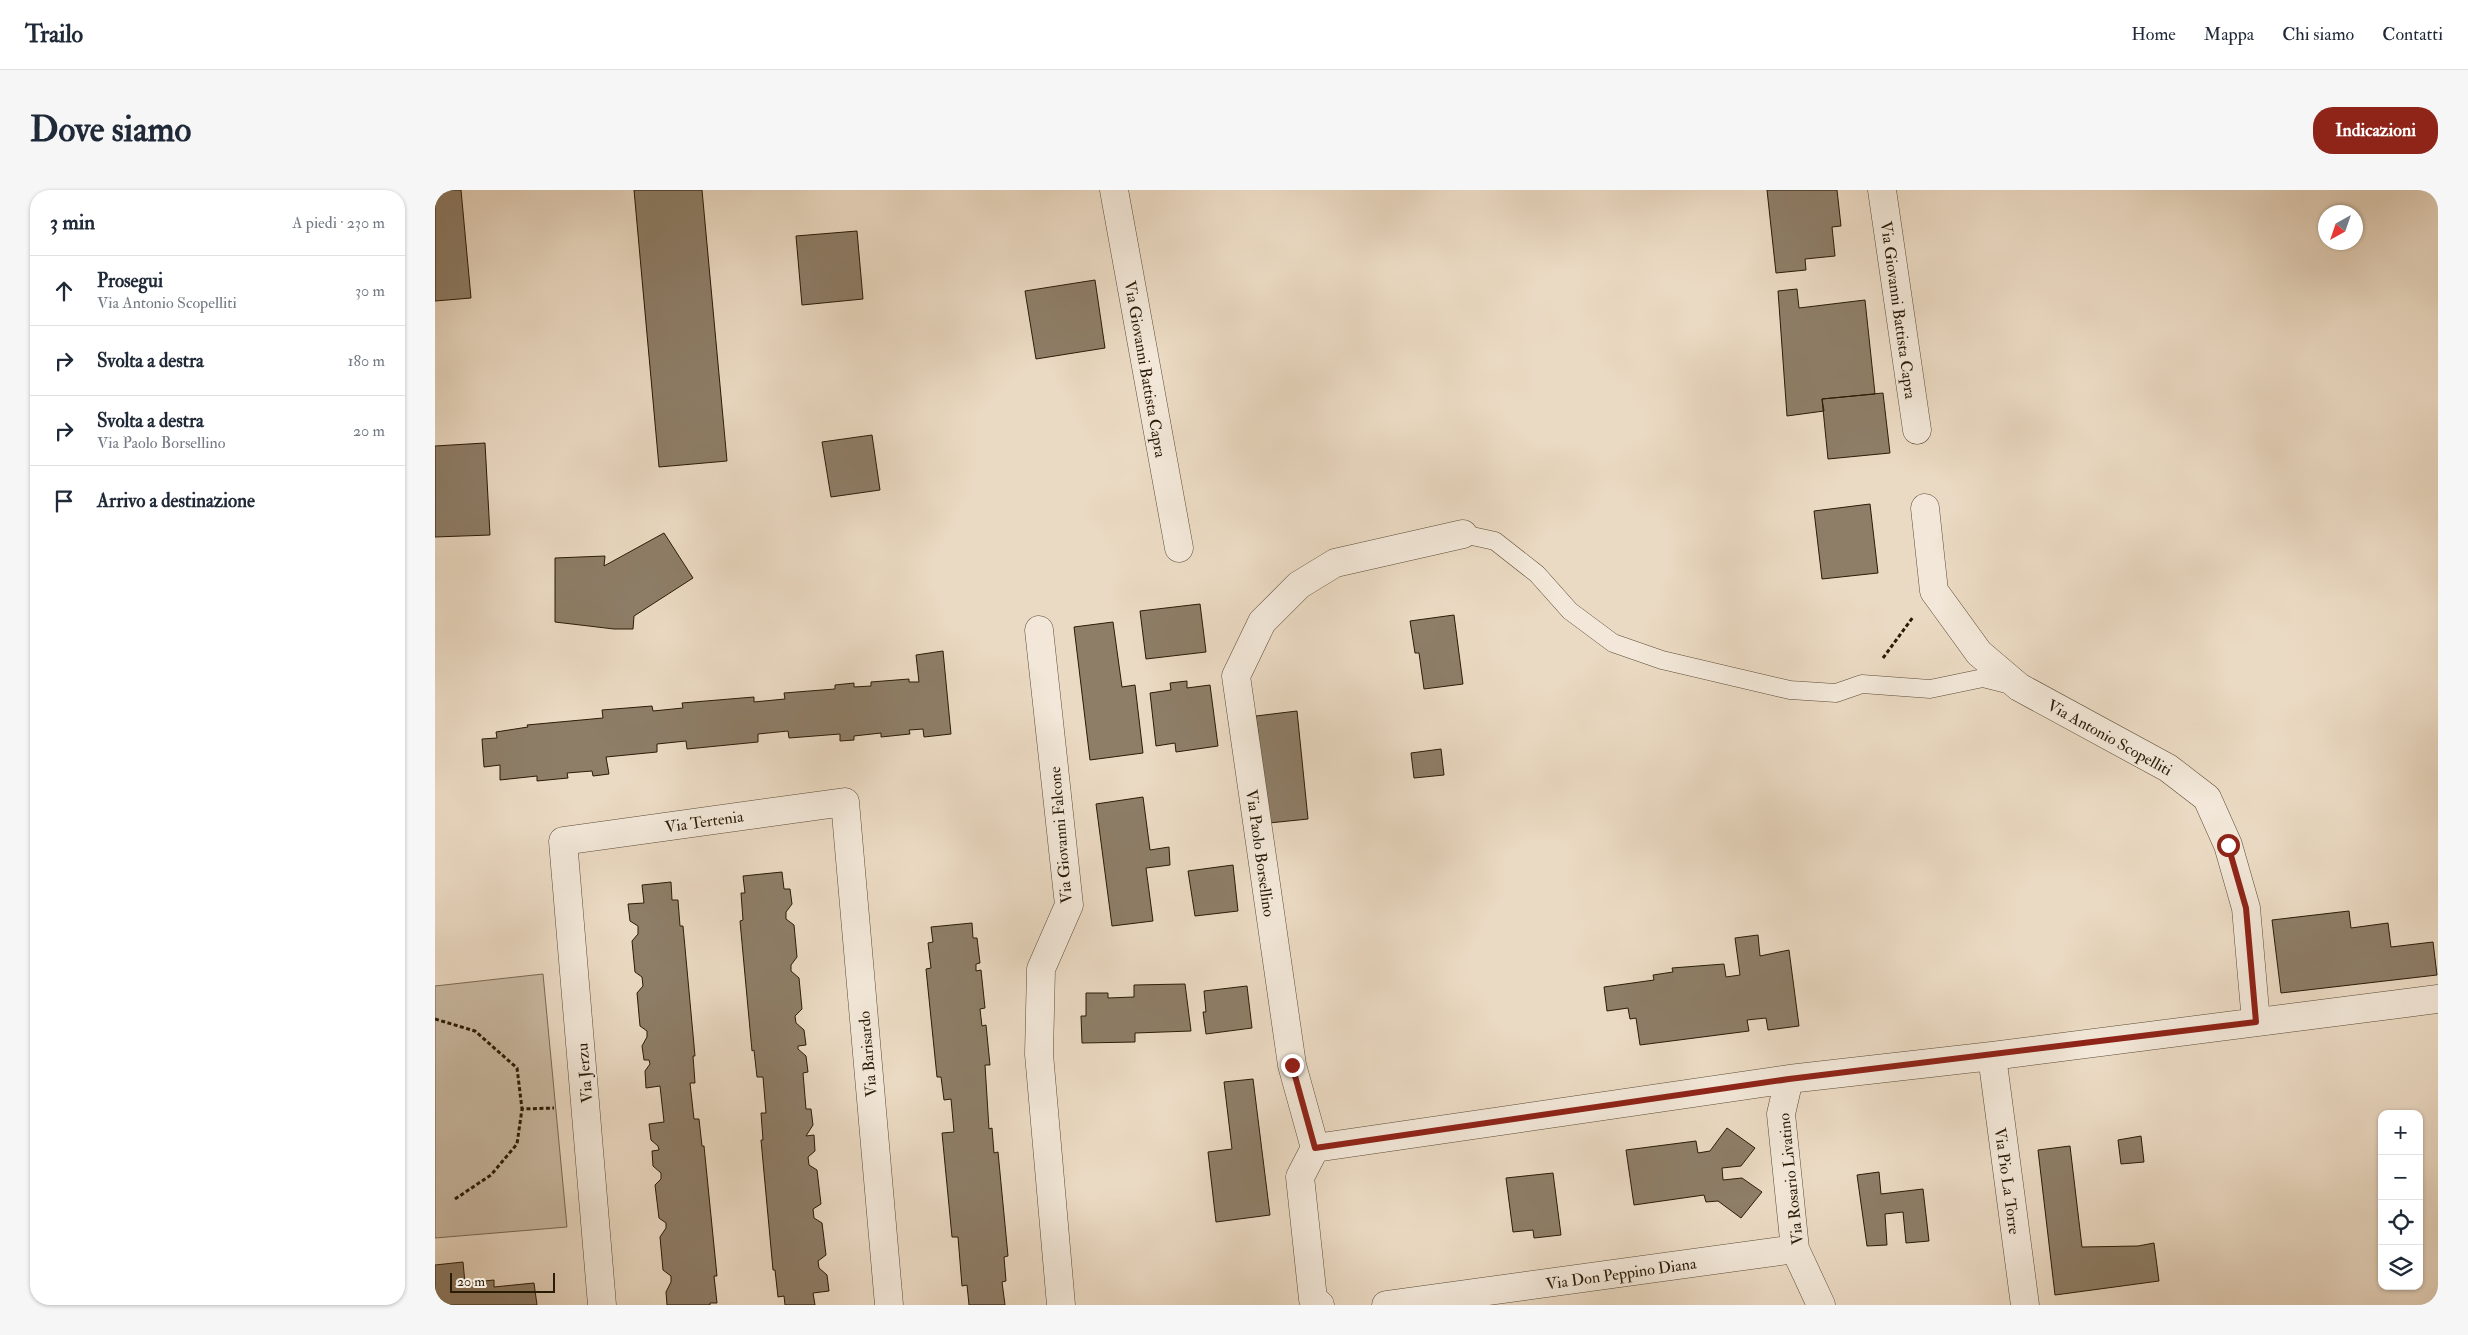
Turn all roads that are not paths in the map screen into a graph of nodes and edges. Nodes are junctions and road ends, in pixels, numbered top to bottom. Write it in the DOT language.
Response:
graph roads {
  1 [pos="1114,190"];
  2 [pos="1882,190"];
  3 [pos="1917,430"];
  4 [pos="1925,508"];
  5 [pos="1463,534"];
  6 [pos="1179,548"];
  7 [pos="1039,630"];
  8 [pos="2019,687"];
  9 [pos="845,802"];
  10 [pos="563,841"];
  11 [pos="2438,999"];
  12 [pos="2256,1022"];
  13 [pos="1992,1056"];
  14 [pos="1789,1079"];
  15 [pos="1315,1148"];
  16 [pos="1795,1249"];
  17 [pos="602,1305"];
  18 [pos="889,1305"];
  19 [pos="1061,1305"];
  20 [pos="1320,1305"];
  21 [pos="1387,1305"];
  22 [pos="1821,1305"];
  23 [pos="2025,1305"];
  1 -- 6 [label="street, Via Giovanni Battista Capra"];
  2 -- 3 [label="street, Via Giovanni Battista Capra"];
  4 -- 8 [label="street, Via Antonio Scopelliti"];
  5 -- 8 [label="lane"];
  5 -- 15 [label="street, Via Paolo Borsellino"];
  7 -- 19 [label="street, Via Giovanni Falcone"];
  8 -- 12 [label="street, Via Antonio Scopelliti"];
  9 -- 10 [label="street, Via Tertenia"];
  9 -- 18 [label="street, Via Barisardo"];
  10 -- 17 [label="street, Via Jerzu"];
  11 -- 12 [label="street"];
  12 -- 13 [label="street"];
  13 -- 14 [label="street"];
  13 -- 23 [label="street, Via Pio La Torre"];
  14 -- 15 [label="street"];
  14 -- 16 [label="street, Via Rosario Livatino"];
  15 -- 20 [label="street"];
  16 -- 21 [label="street, Via Don Peppino Diana"];
  16 -- 22 [label="street, Via Rosario Livatino"];
}
